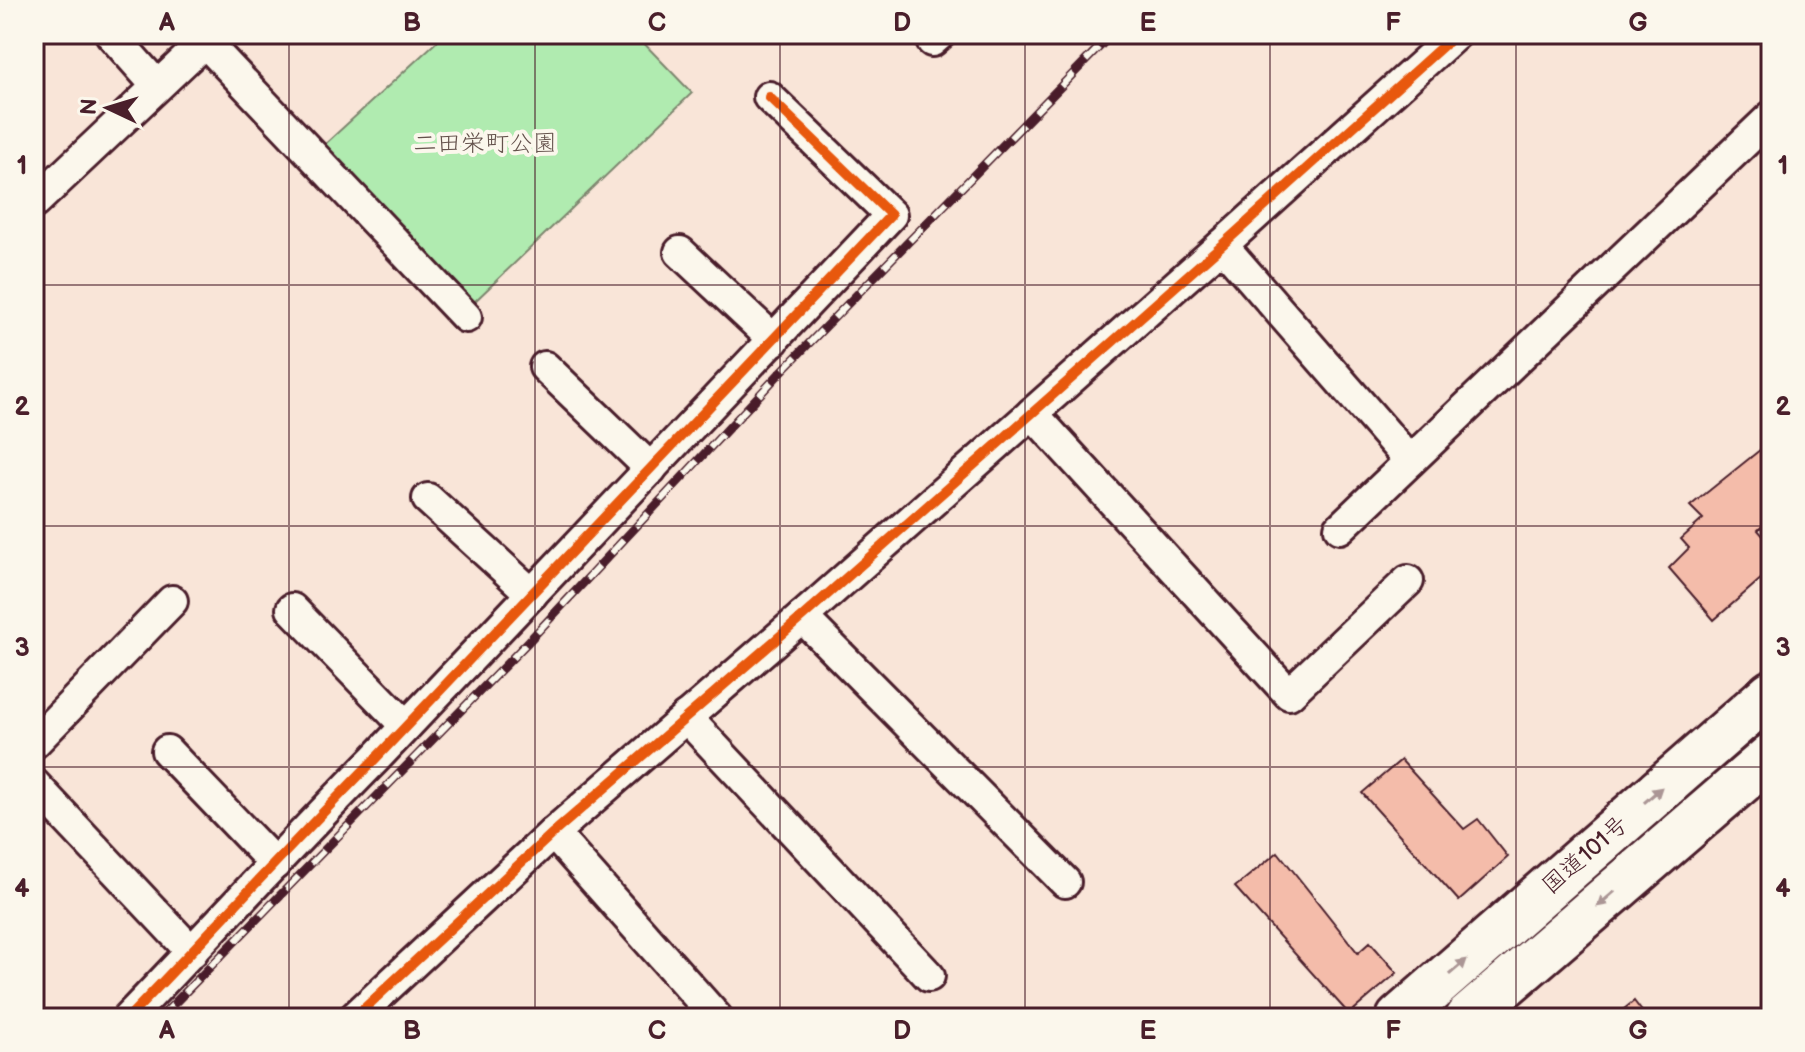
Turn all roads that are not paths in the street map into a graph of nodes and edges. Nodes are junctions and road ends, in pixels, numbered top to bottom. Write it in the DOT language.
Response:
graph roads {
  1 [pos="111,34"];
  2 [pos="1456,34"];
  3 [pos="209,38"];
  4 [pos="157,86"];
  5 [pos="769,97"];
  6 [pos="1771,117"];
  7 [pos="34,203"];
  8 [pos="1222,245"];
  9 [pos="680,252"];
  10 [pos="466,317"];
  11 [pos="774,340"];
  12 [pos="545,367"];
  13 [pos="1032,413"];
  14 [pos="1410,461"];
  15 [pos="651,469"];
  16 [pos="428,499"];
  17 [pos="1340,528"];
  18 [pos="1408,581"];
  19 [pos="532,594"];
  20 [pos="172,601"];
  21 [pos="292,609"];
  22 [pos="802,617"];
  23 [pos="1771,693"];
  24 [pos="686,717"];
  25 [pos="406,726"];
  26 [pos="34,743"];
  27 [pos="167,751"];
  28 [pos="1771,756"];
  29 [pos="34,784"];
  30 [pos="553,833"];
  31 [pos="275,864"];
  32 [pos="1065,882"];
  33 [pos="192,952"];
  34 [pos="929,976"];
  35 [pos="128,1018"];
  36 [pos="354,1018"];
  37 [pos="717,1018"];
  38 [pos="1399,1018"];
  39 [pos="1467,1018"];
  1 -- 4 [label="street"];
  2 -- 8 [label="street"];
  3 -- 4 [label="street"];
  3 -- 10 [label="street"];
  4 -- 7 [label="street"];
  5 -- 11 [label="street"];
  6 -- 14 [label="street"];
  8 -- 13 [label="street"];
  8 -- 14 [label="street"];
  9 -- 11 [label="street"];
  11 -- 15 [label="street"];
  12 -- 15 [label="street"];
  13 -- 18 [label="street"];
  13 -- 22 [label="street"];
  14 -- 17 [label="street"];
  15 -- 19 [label="street"];
  16 -- 19 [label="street"];
  19 -- 25 [label="street"];
  20 -- 26 [label="street"];
  21 -- 25 [label="street"];
  22 -- 24 [label="street"];
  22 -- 32 [label="street"];
  38 -- 23 [label="highway, 国道101号, one-way"];
  24 -- 30 [label="street"];
  24 -- 34 [label="street"];
  25 -- 31 [label="street"];
  27 -- 31 [label="street"];
  28 -- 39 [label="highway, 国道101号, one-way"];
  29 -- 33 [label="street"];
  30 -- 36 [label="street"];
  30 -- 37 [label="street"];
  31 -- 33 [label="street"];
  33 -- 35 [label="street"];
}
